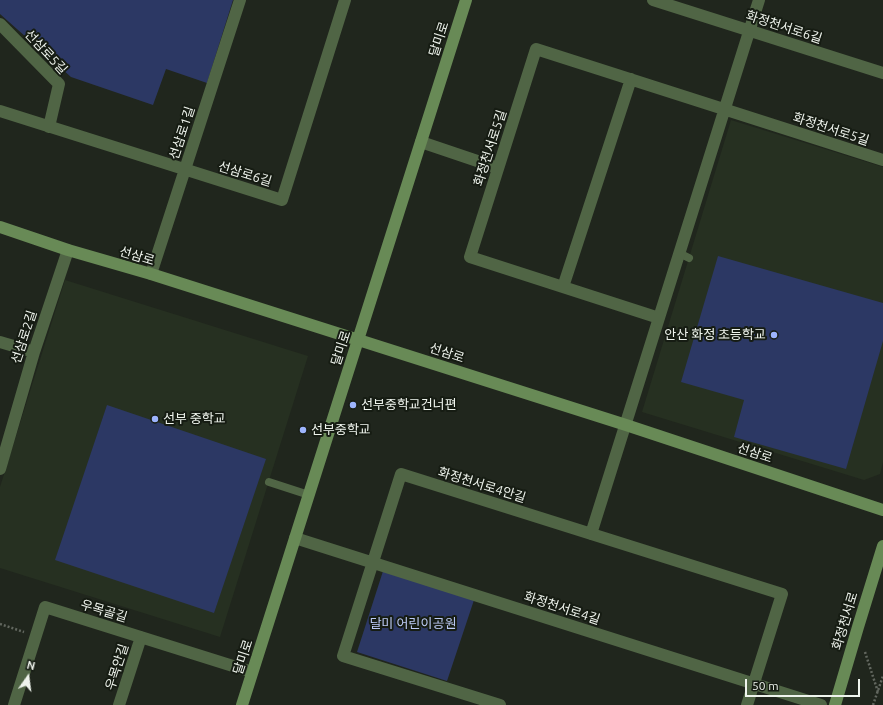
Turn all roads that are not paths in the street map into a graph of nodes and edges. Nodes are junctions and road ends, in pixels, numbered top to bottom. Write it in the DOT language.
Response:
graph roads {
  1 [pos="240,0"];
  2 [pos="345,0"];
  3 [pos="466,0"];
  4 [pos="653,0"];
  5 [pos="759,0"];
  6 [pos="0,24"];
  7 [pos="749,30"];
  8 [pos="883,73"];
  9 [pos="631,80"];
  10 [pos="724,110"];
  11 [pos="0,111"];
  12 [pos="49,127"];
  13 [pos="421,142"];
  14 [pos="883,160"];
  15 [pos="498,168"];
  16 [pos="185,170"];
  17 [pos="0,227"];
  18 [pos="68,250"];
  19 [pos="151,274"];
  20 [pos="563,287"];
  21 [pos="659,318"];
  22 [pos="358,339"];
  23 [pos="0,342"];
  24 [pos="34,352"];
  25 [pos="626,424"];
  26 [pos="5,432"];
  27 [pos="0,469"];
  28 [pos="269,482"];
  29 [pos="309,495"];
  30 [pos="883,510"];
  31 [pos="591,534"];
  32 [pos="295,538"];
  33 [pos="883,546"];
  34 [pos="373,562"];
  35 [pos="141,637"];
  36 [pos="252,672"];
  37 [pos="754,684"];
  38 [pos="14,705"];
  39 [pos="119,705"];
  40 [pos="242,705"];
  41 [pos="500,705"];
  42 [pos="747,705"];
  43 [pos="821,705"];
  44 [pos="835,705"];
  1 -- 16 [label="street, 선삼로1길"];
  2 -- 16 [label="street, 선삼로6길"];
  3 -- 13 [label="street, 달미로"];
  4 -- 7 [label="street, 화정천서로6길"];
  5 -- 7 [label="street"];
  6 -- 12 [label="street, 선삼로5길"];
  7 -- 8 [label="street, 화정천서로6길"];
  7 -- 10 [label="street"];
  9 -- 10 [label="street, 화정천서로5길"];
  9 -- 15 [label="street, 화정천서로5길"];
  9 -- 20 [label="street"];
  10 -- 14 [label="street, 화정천서로5길"];
  10 -- 21 [label="street"];
  11 -- 12 [label="street, 선삼로6길"];
  12 -- 16 [label="street, 선삼로6길"];
  13 -- 15 [label="street"];
  13 -- 22 [label="street, 달미로"];
  15 -- 20 [label="street, 화정천서로5길"];
  16 -- 19 [label="street, 선삼로1길"];
  17 -- 18 [label="street, 선삼로"];
  18 -- 19 [label="street, 선삼로"];
  18 -- 24 [label="street, 선삼로2길"];
  19 -- 22 [label="street, 선삼로"];
  20 -- 21 [label="street, 화정천서로5길"];
  21 -- 25 [label="street"];
  22 -- 25 [label="street, 선삼로"];
  22 -- 29 [label="street, 달미로"];
  23 -- 24 [label="street"];
  24 -- 26 [label="street, 선삼로2길"];
  25 -- 30 [label="street, 선삼로"];
  25 -- 31 [label="street"];
  26 -- 27 [label="street, 선삼로2길"];
  28 -- 29 [label="lane"];
  29 -- 32 [label="street, 달미로"];
  31 -- 34 [label="street, 화정천서로4안길"];
  31 -- 37 [label="street, 화정천서로4안길"];
  32 -- 34 [label="street, 화정천서로4길"];
  32 -- 36 [label="street, 달미로"];
  33 -- 44 [label="street, 화정천서로"];
  34 -- 37 [label="street, 화정천서로4길"];
  34 -- 41 [label="street, 화정천서로4안길"];
  35 -- 36 [label="street, 우목골길"];
  35 -- 38 [label="street, 우목골길"];
  35 -- 39 [label="street, 우목안길"];
  36 -- 40 [label="street, 달미로"];
  37 -- 42 [label="street, 화정천서로4안길"];
  37 -- 43 [label="street, 화정천서로4길"];
}
